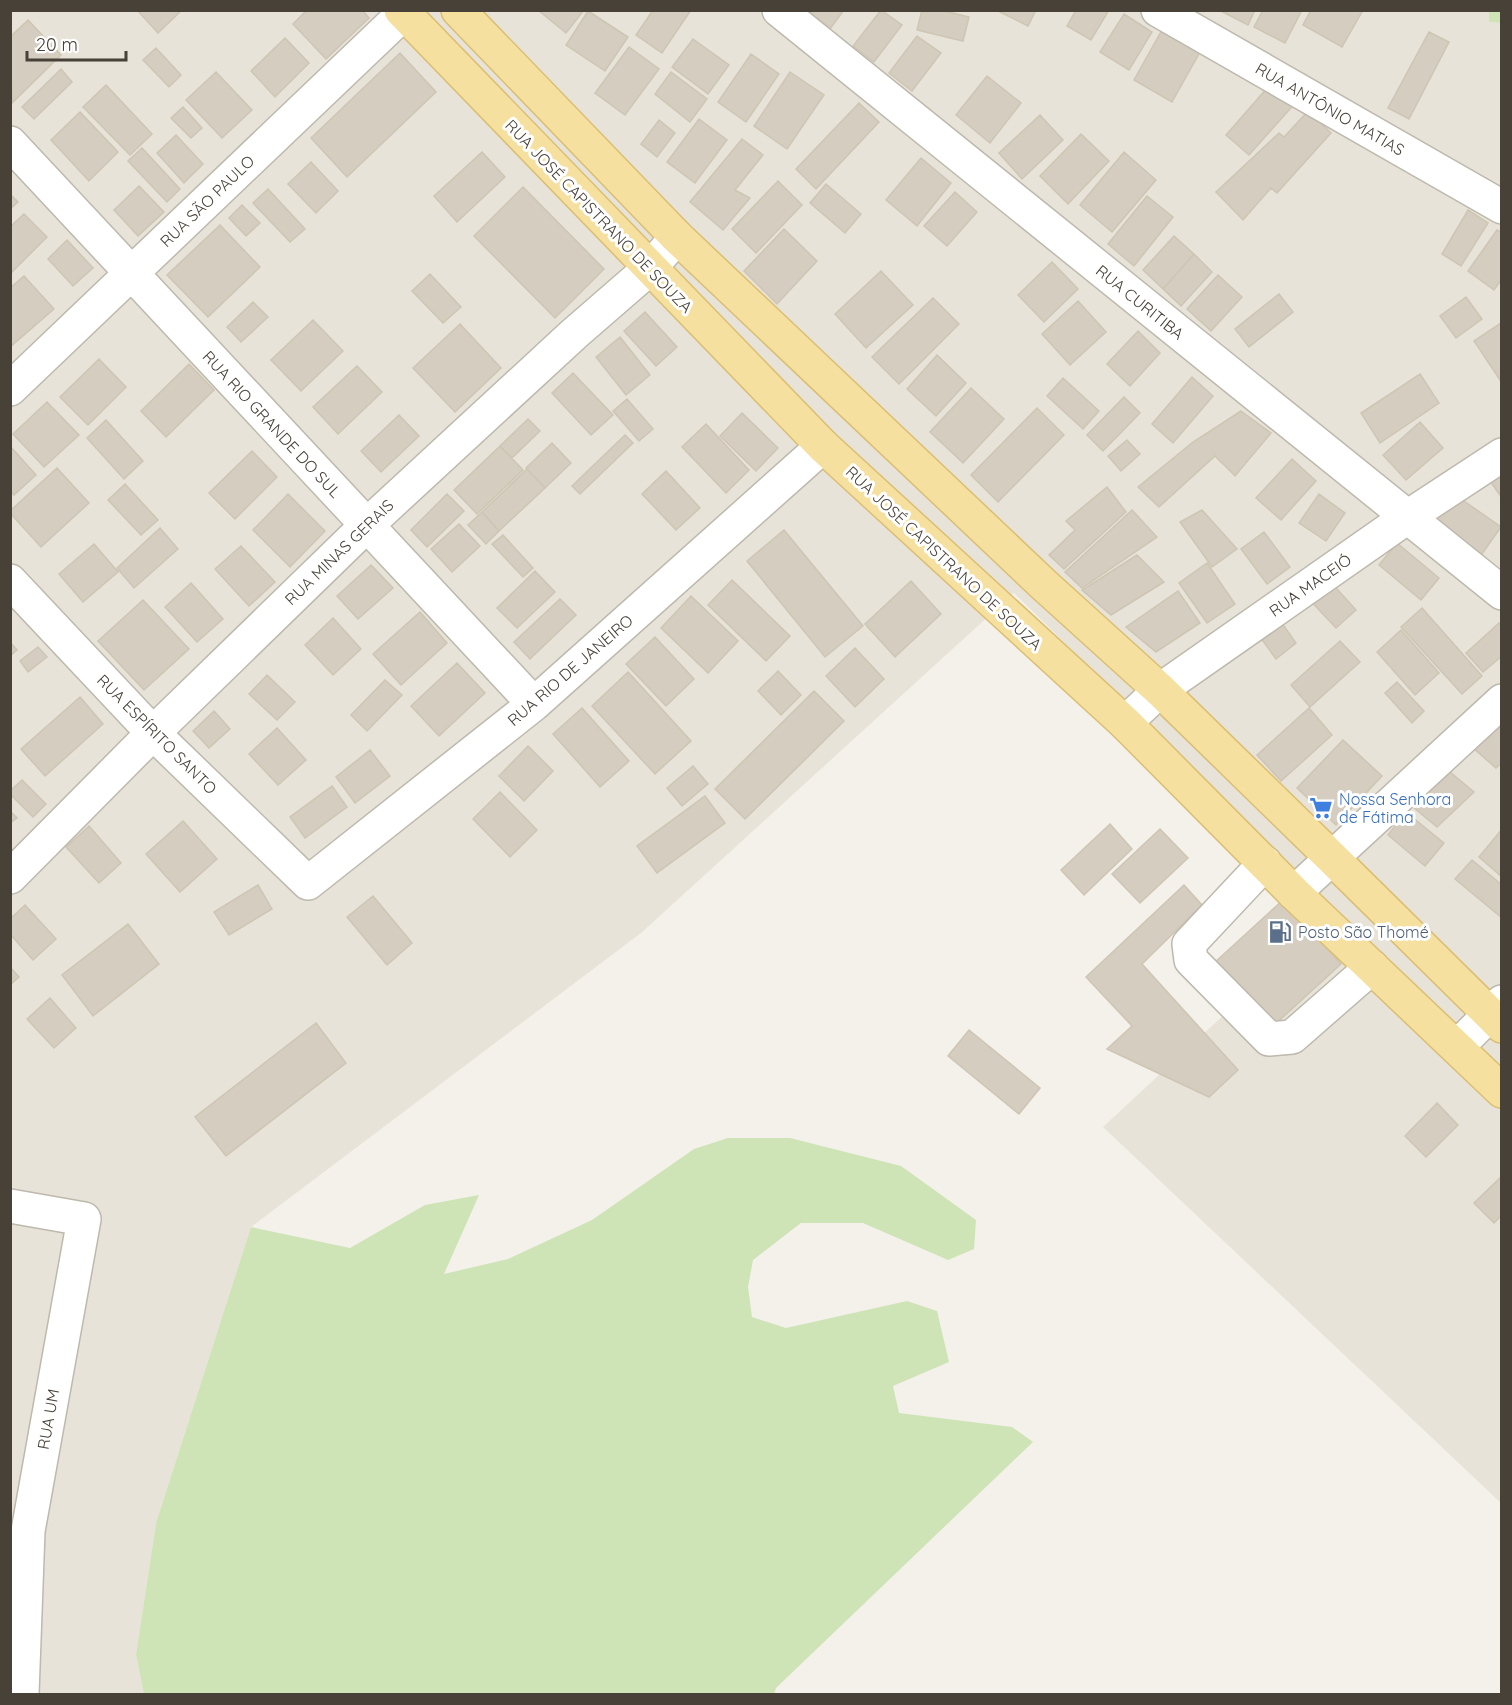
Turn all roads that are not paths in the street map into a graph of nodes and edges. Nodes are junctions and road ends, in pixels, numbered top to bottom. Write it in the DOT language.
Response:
graph roads {
  1 [pos="458,10"];
  2 [pos="779,10"];
  3 [pos="1158,10"];
  4 [pos="403,12"];
  5 [pos="10,143"];
  6 [pos="1502,207"];
  7 [pos="677,237"];
  8 [pos="650,268"];
  9 [pos="131,273"];
  10 [pos="10,388"];
  11 [pos="823,446"];
  12 [pos="1502,455"];
  13 [pos="1406,518"];
  14 [pos="367,525"];
  15 [pos="10,581"];
  16 [pos="1043,584"];
  17 [pos="1502,593"];
  18 [pos="1009,618"];
  19 [pos="1160,690"];
  20 [pos="1502,701"];
  21 [pos="534,704"];
  22 [pos="1125,723"];
  23 [pos="153,733"];
  24 [pos="1331,857"];
  25 [pos="1265,863"];
  26 [pos="10,877"];
  27 [pos="308,883"];
  28 [pos="1294,893"];
  29 [pos="1372,967"];
  30 [pos="1498,1014"];
  31 [pos="1457,1047"];
  32 [pos="1502,1091"];
  33 [pos="10,1206"];
  34 [pos="19,1530"];
  35 [pos="21,1695"];
  1 -- 7 [label="main road"];
  2 -- 13 [label="street, RUA CURITIBA"];
  3 -- 6 [label="street, RUA ANTÔNIO MATIAS"];
  4 -- 8 [label="main road, RUA JOSÉ CAPISTRANO DE SOUZA"];
  4 -- 9 [label="street, RUA SÃO PAULO"];
  5 -- 9 [label="street, RUA RIO GRANDE DO SUL"];
  7 -- 8 [label="street, RUA MINAS GERAIS"];
  7 -- 16 [label="main road"];
  8 -- 11 [label="main road, RUA JOSÉ CAPISTRANO DE SOUZA"];
  8 -- 14 [label="street, RUA MINAS GERAIS"];
  9 -- 10 [label="street, RUA SÃO PAULO"];
  9 -- 14 [label="street, RUA RIO GRANDE DO SUL"];
  11 -- 18 [label="main road, RUA JOSÉ CAPISTRANO DE SOUZA"];
  11 -- 21 [label="street, RUA RIO DE JANEIRO"];
  12 -- 13 [label="street, RUA MACEIÓ"];
  13 -- 17 [label="street, RUA CURITIBA"];
  13 -- 19 [label="street, RUA MACEIÓ"];
  14 -- 21 [label="street, RUA RIO GRANDE DO SUL"];
  14 -- 23 [label="street, RUA MINAS GERAIS"];
  15 -- 23 [label="street, RUA ESPÍRITO SANTO"];
  16 -- 18 [label="main road"];
  16 -- 19 [label="main road"];
  18 -- 22 [label="main road, RUA JOSÉ CAPISTRANO DE SOUZA"];
  19 -- 22 [label="street, RUA MACEIÓ"];
  19 -- 24 [label="main road"];
  20 -- 24 [label="street"];
  21 -- 27 [label="street, RUA RIO DE JANEIRO"];
  22 -- 25 [label="main road, RUA JOSÉ CAPISTRANO DE SOUZA"];
  23 -- 26 [label="street, RUA MINAS GERAIS"];
  23 -- 27 [label="street, RUA ESPÍRITO SANTO"];
  24 -- 28 [label="street"];
  24 -- 30 [label="main road"];
  25 -- 28 [label="main road, RUA JOSÉ CAPISTRANO DE SOUZA"];
  25 -- 29 [label="street"];
  28 -- 29 [label="main road, RUA JOSÉ CAPISTRANO DE SOUZA"];
  29 -- 31 [label="main road, RUA JOSÉ CAPISTRANO DE SOUZA"];
  30 -- 31 [label="street"];
  31 -- 32 [label="main road, RUA JOSÉ CAPISTRANO DE SOUZA"];
  33 -- 34 [label="street, RUA UM"];
  34 -- 35 [label="street, RUA UM"];
}
